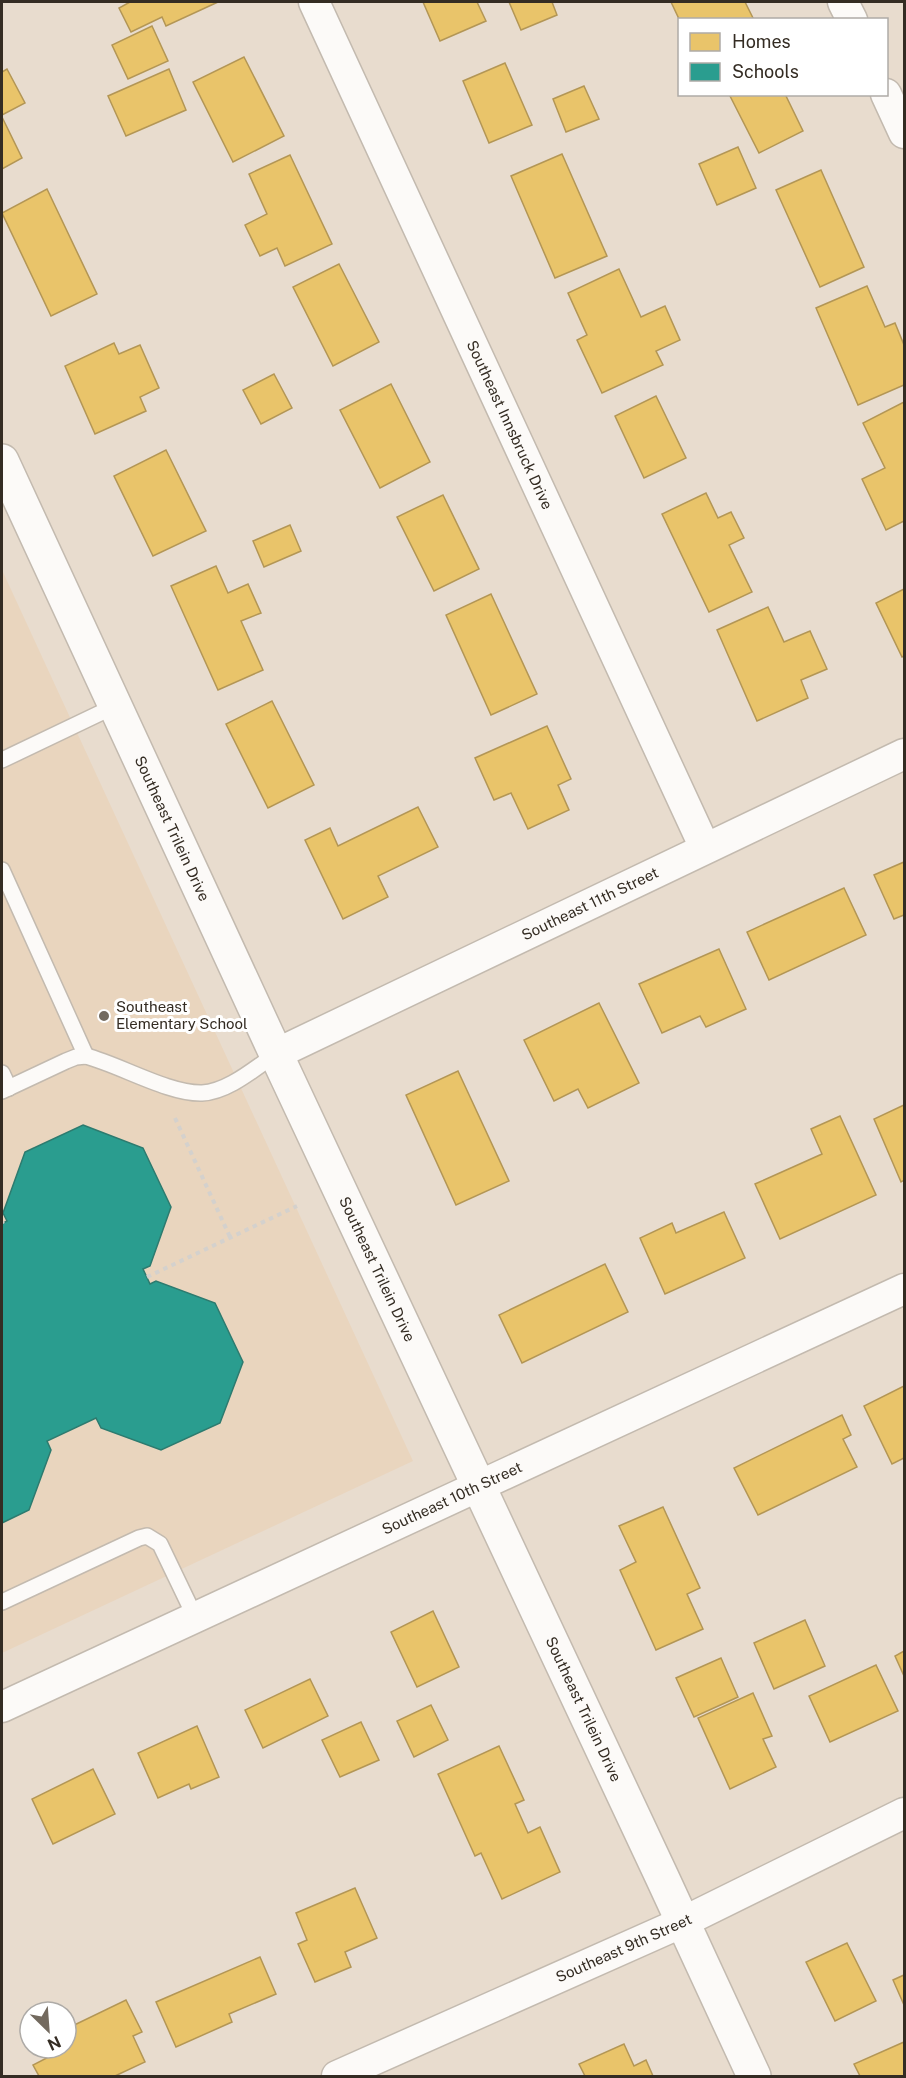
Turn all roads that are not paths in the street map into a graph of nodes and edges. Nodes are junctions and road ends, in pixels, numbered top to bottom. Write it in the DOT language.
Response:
graph roads {
  1 [pos="314,2"];
  2 [pos="843,2"];
  3 [pos="851,18"];
  4 [pos="887,96"];
  5 [pos="904,133"];
  6 [pos="2,461"];
  7 [pos="115,706"];
  8 [pos="904,754"];
  9 [pos="2,760"];
  10 [pos="705,848"];
  11 [pos="2,870"];
  12 [pos="276,1054"];
  13 [pos="86,1056"];
  14 [pos="2,1073"];
  15 [pos="5,1090"];
  16 [pos="904,1289"];
  17 [pos="479,1486"];
  18 [pos="2,1602"];
  19 [pos="195,1617"];
  20 [pos="2,1707"];
  21 [pos="904,1813"];
  22 [pos="682,1922"];
  23 [pos="338,2076"];
  24 [pos="754,2076"];
  1 -- 10 [label="street, Southeast Innsbruck Drive"];
  2 -- 3 [label="street"];
  4 -- 5 [label="street"];
  6 -- 7 [label="street, Southeast Trilein Drive"];
  7 -- 9 [label="lane"];
  7 -- 12 [label="street, Southeast Trilein Drive"];
  8 -- 10 [label="street, Southeast 11th Street"];
  10 -- 12 [label="street, Southeast 11th Street"];
  11 -- 13 [label="lane"];
  12 -- 13 [label="lane"];
  12 -- 17 [label="street, Southeast Trilein Drive"];
  13 -- 15 [label="lane"];
  14 -- 15 [label="lane"];
  16 -- 17 [label="street, Southeast 10th Street"];
  17 -- 19 [label="street, Southeast 10th Street"];
  17 -- 22 [label="street, Southeast Trilein Drive"];
  18 -- 19 [label="lane"];
  19 -- 20 [label="street, Southeast 10th Street"];
  21 -- 22 [label="street, Southeast 9th Street"];
  22 -- 23 [label="street, Southeast 9th Street"];
  22 -- 24 [label="street, Southeast Trilein Drive"];
}
